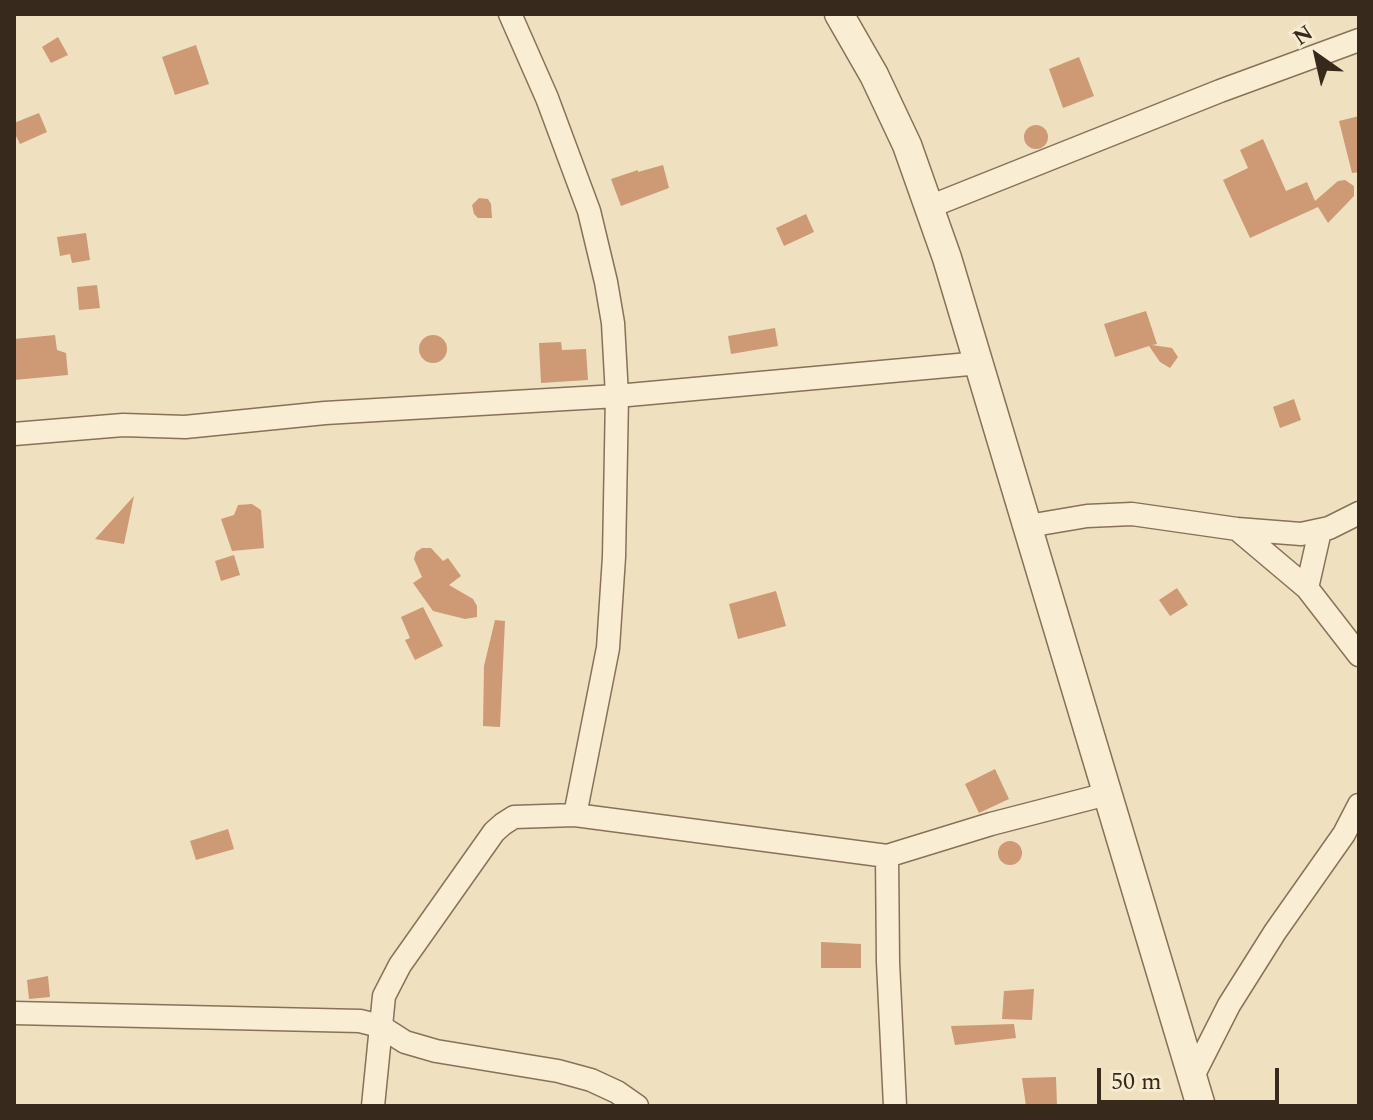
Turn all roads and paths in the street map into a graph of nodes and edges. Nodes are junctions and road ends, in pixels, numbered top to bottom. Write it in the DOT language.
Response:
graph roads {
  1 [pos="510,14"];
  2 [pos="839,14"];
  3 [pos="1359,40"];
  4 [pos="929,207"];
  5 [pos="980,363"];
  6 [pos="617,396"];
  7 [pos="14,434"];
  8 [pos="1359,513"];
  9 [pos="1028,526"];
  10 [pos="1237,529"];
  11 [pos="1320,531"];
  12 [pos="1307,588"];
  13 [pos="1359,655"];
  14 [pos="1107,794"];
  15 [pos="1359,805"];
  16 [pos="575,815"];
  17 [pos="887,856"];
  18 [pos="14,1013"];
  19 [pos="380,1026"];
  20 [pos="1192,1078"];
  21 [pos="373,1106"];
  22 [pos="637,1106"];
  23 [pos="895,1106"];
  24 [pos="1201,1106"];
  1 -- 6 [label="street"];
  2 -- 4 [label="street"];
  3 -- 4 [label="street"];
  4 -- 5 [label="street"];
  5 -- 6 [label="street"];
  5 -- 9 [label="street"];
  6 -- 7 [label="street"];
  6 -- 16 [label="street"];
  8 -- 11 [label="street"];
  9 -- 10 [label="street"];
  9 -- 14 [label="street"];
  10 -- 11 [label="street"];
  10 -- 12 [label="street"];
  11 -- 12 [label="street"];
  12 -- 13 [label="street"];
  14 -- 17 [label="street"];
  14 -- 20 [label="street"];
  15 -- 20 [label="street"];
  16 -- 17 [label="street"];
  16 -- 19 [label="street"];
  17 -- 23 [label="street"];
  18 -- 19 [label="street"];
  19 -- 21 [label="street"];
  19 -- 22 [label="street"];
  20 -- 24 [label="street"];
}
